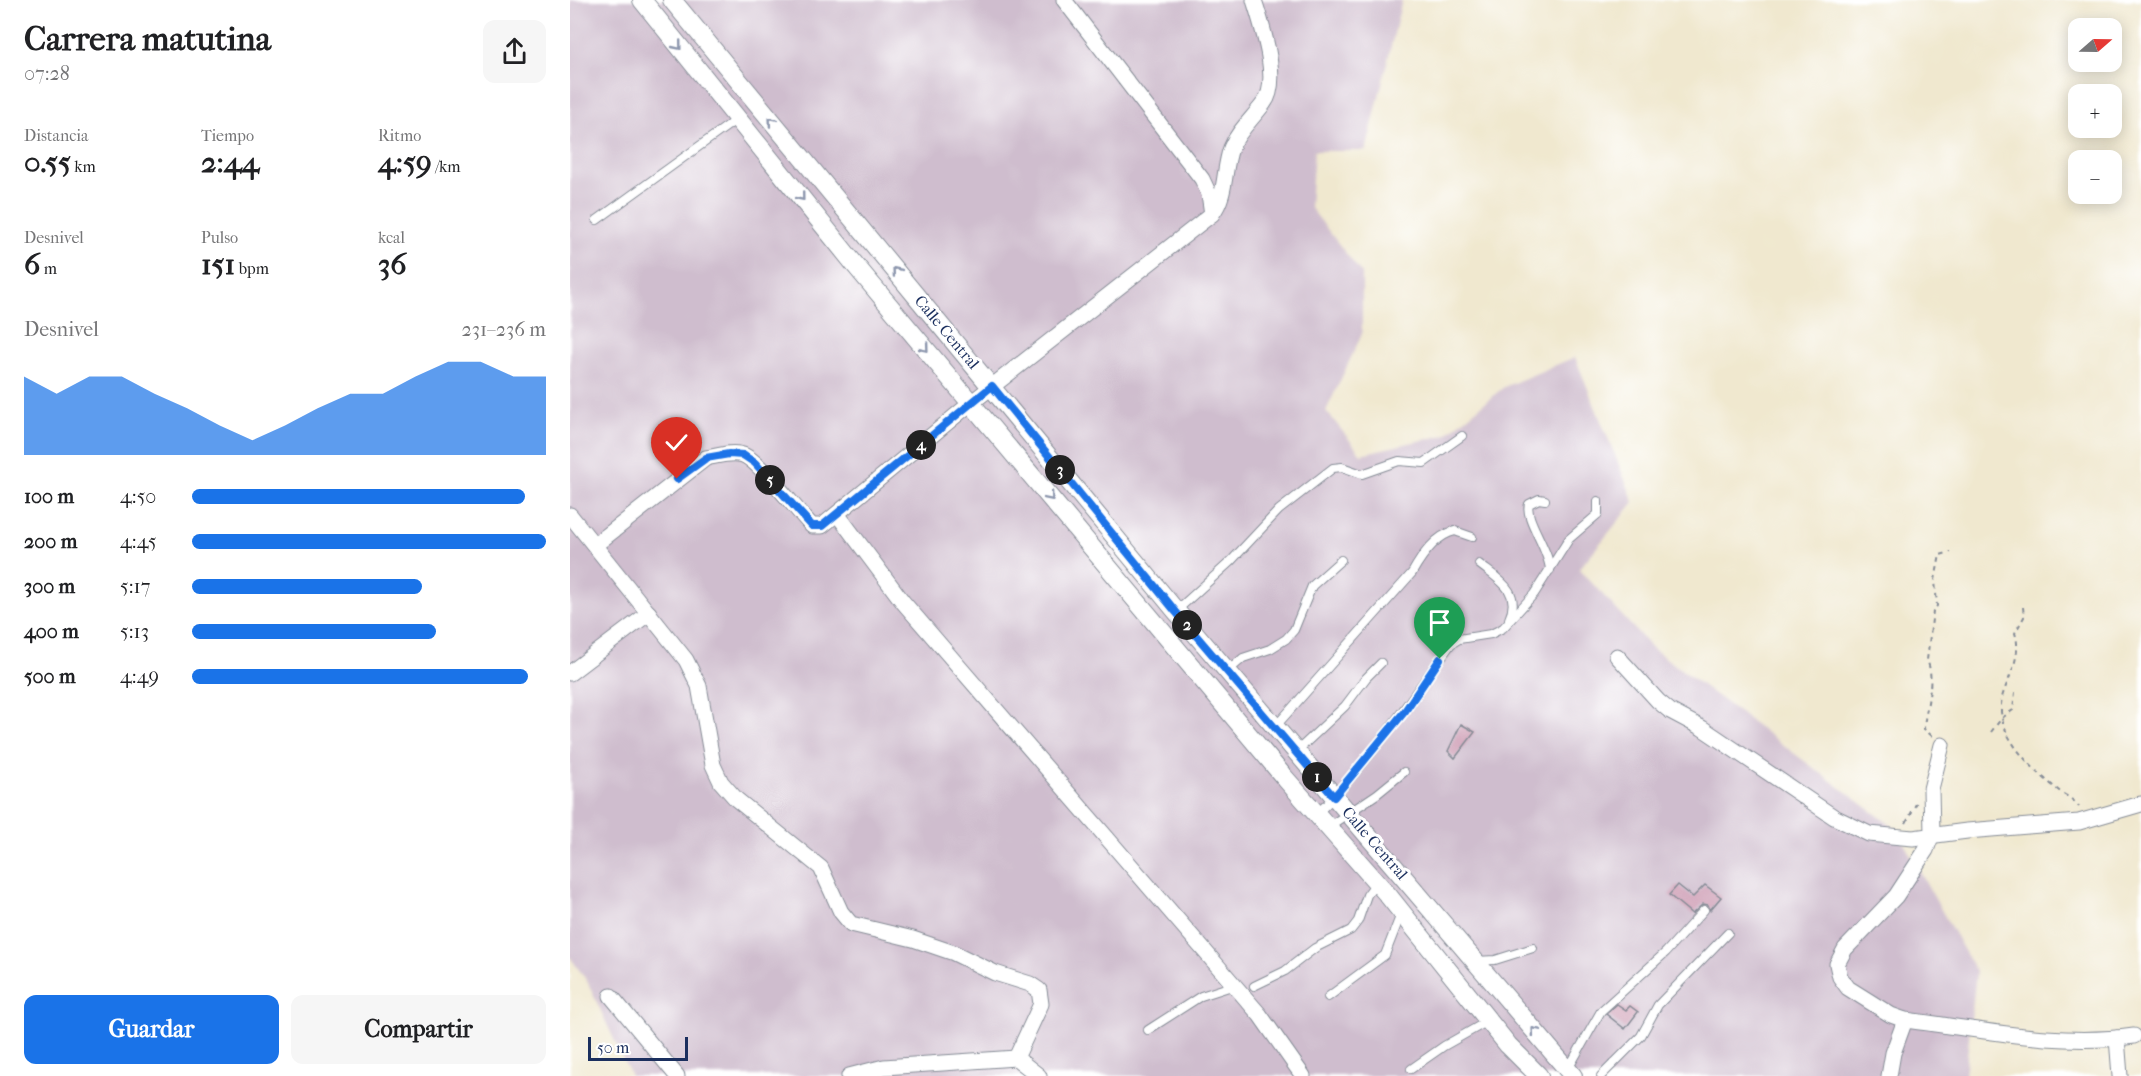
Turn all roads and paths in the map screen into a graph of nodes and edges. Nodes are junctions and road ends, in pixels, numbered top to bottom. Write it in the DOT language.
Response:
graph roads {
  1 [pos="642,0"];
  2 [pos="672,0"];
  3 [pos="1064,0"];
  4 [pos="1254,0"];
  5 [pos="737,118"];
  6 [pos="1212,214"];
  7 [pos="597,220"];
  8 [pos="992,386"];
  9 [pos="971,403"];
  10 [pos="1462,436"];
  11 [pos="1545,500"];
  12 [pos="1598,501"];
  13 [pos="570,515"];
  14 [pos="837,515"];
  15 [pos="1472,537"];
  16 [pos="595,545"];
  17 [pos="1951,552"];
  18 [pos="1341,560"];
  19 [pos="1479,564"];
  20 [pos="1550,571"];
  21 [pos="2023,608"];
  22 [pos="1176,612"];
  23 [pos="650,613"];
  24 [pos="1507,623"];
  25 [pos="1617,656"];
  26 [pos="1381,663"];
  27 [pos="570,672"];
  28 [pos="1227,672"];
  29 [pos="2015,692"];
  30 [pos="2004,717"];
  31 [pos="1275,727"];
  32 [pos="1992,732"];
  33 [pos="1939,742"];
  34 [pos="1296,752"];
  35 [pos="1404,772"];
  36 [pos="1920,796"];
  37 [pos="1334,797"];
  38 [pos="2141,804"];
  39 [pos="1348,812"];
  40 [pos="1322,820"];
  41 [pos="2079,822"];
  42 [pos="1932,834"];
  43 [pos="1905,838"];
  44 [pos="1377,883"];
  45 [pos="1704,910"];
  46 [pos="1402,912"];
  47 [pos="1728,933"];
  48 [pos="1533,948"];
  49 [pos="1476,961"];
  50 [pos="1235,985"];
  51 [pos="1254,986"];
  52 [pos="611,996"];
  53 [pos="1328,997"];
  54 [pos="1905,1020"];
  55 [pos="1489,1021"];
  56 [pos="1148,1030"];
  57 [pos="2134,1036"];
  58 [pos="2117,1038"];
  59 [pos="1016,1058"];
  60 [pos="1411,1068"];
  61 [pos="1570,1073"];
  62 [pos="1534,1074"];
  63 [pos="677,1076"];
  64 [pos="849,1076"];
  65 [pos="1039,1076"];
  66 [pos="1304,1076"];
  67 [pos="1601,1076"];
  68 [pos="1889,1076"];
  69 [pos="2121,1076"];
  1 -- 5 [label="street, Calle Central, one-way"];
  8 -- 2 [label="street, Calle Central, one-way"];
  3 -- 6 [label="street"];
  4 -- 6 [label="street"];
  5 -- 7 [label="lane"];
  5 -- 9 [label="street, Calle Central, one-way"];
  6 -- 8 [label="street"];
  8 -- 9 [label="street"];
  8 -- 22 [label="street, Calle Central"];
  9 -- 14 [label="street"];
  9 -- 40 [label="street, Calle Central, one-way"];
  10 -- 22 [label="lane"];
  11 -- 20 [label="lane"];
  12 -- 20 [label="lane"];
  13 -- 16 [label="street"];
  14 -- 16 [label="street"];
  14 -- 50 [label="street"];
  15 -- 31 [label="lane"];
  16 -- 23 [label="street"];
  17 -- 33 [label="path"];
  18 -- 28 [label="lane"];
  19 -- 24 [label="lane"];
  20 -- 24 [label="lane"];
  21 -- 30 [label="path"];
  22 -- 28 [label="street, Calle Central"];
  23 -- 27 [label="street"];
  23 -- 59 [label="street"];
  24 -- 37 [label="lane"];
  25 -- 43 [label="street"];
  26 -- 34 [label="lane"];
  28 -- 31 [label="street, Calle Central"];
  29 -- 30 [label="path"];
  30 -- 32 [label="path"];
  30 -- 41 [label="path"];
  31 -- 34 [label="street, Calle Central"];
  33 -- 42 [label="street"];
  34 -- 37 [label="street, Calle Central"];
  35 -- 39 [label="lane"];
  36 -- 43 [label="path"];
  37 -- 39 [label="street, Calle Central"];
  37 -- 40 [label="lane"];
  38 -- 41 [label="street"];
  39 -- 40 [label="lane"];
  39 -- 49 [label="street, Calle Central"];
  40 -- 44 [label="street, Calle Central"];
  41 -- 42 [label="street"];
  42 -- 43 [label="street"];
  42 -- 54 [label="street"];
  44 -- 46 [label="street, Calle Central"];
  44 -- 51 [label="lane"];
  45 -- 61 [label="lane"];
  46 -- 53 [label="lane"];
  46 -- 55 [label="street, Calle Central"];
  47 -- 67 [label="lane"];
  48 -- 49 [label="lane"];
  61 -- 49 [label="street, Calle Central, one-way"];
  50 -- 56 [label="lane"];
  50 -- 66 [label="street"];
  52 -- 63 [label="street"];
  54 -- 58 [label="street"];
  54 -- 68 [label="street"];
  55 -- 60 [label="lane"];
  55 -- 62 [label="street, Calle Central"];
  57 -- 58 [label="street"];
  58 -- 69 [label="street"];
  59 -- 64 [label="street"];
  59 -- 65 [label="street"];
}
